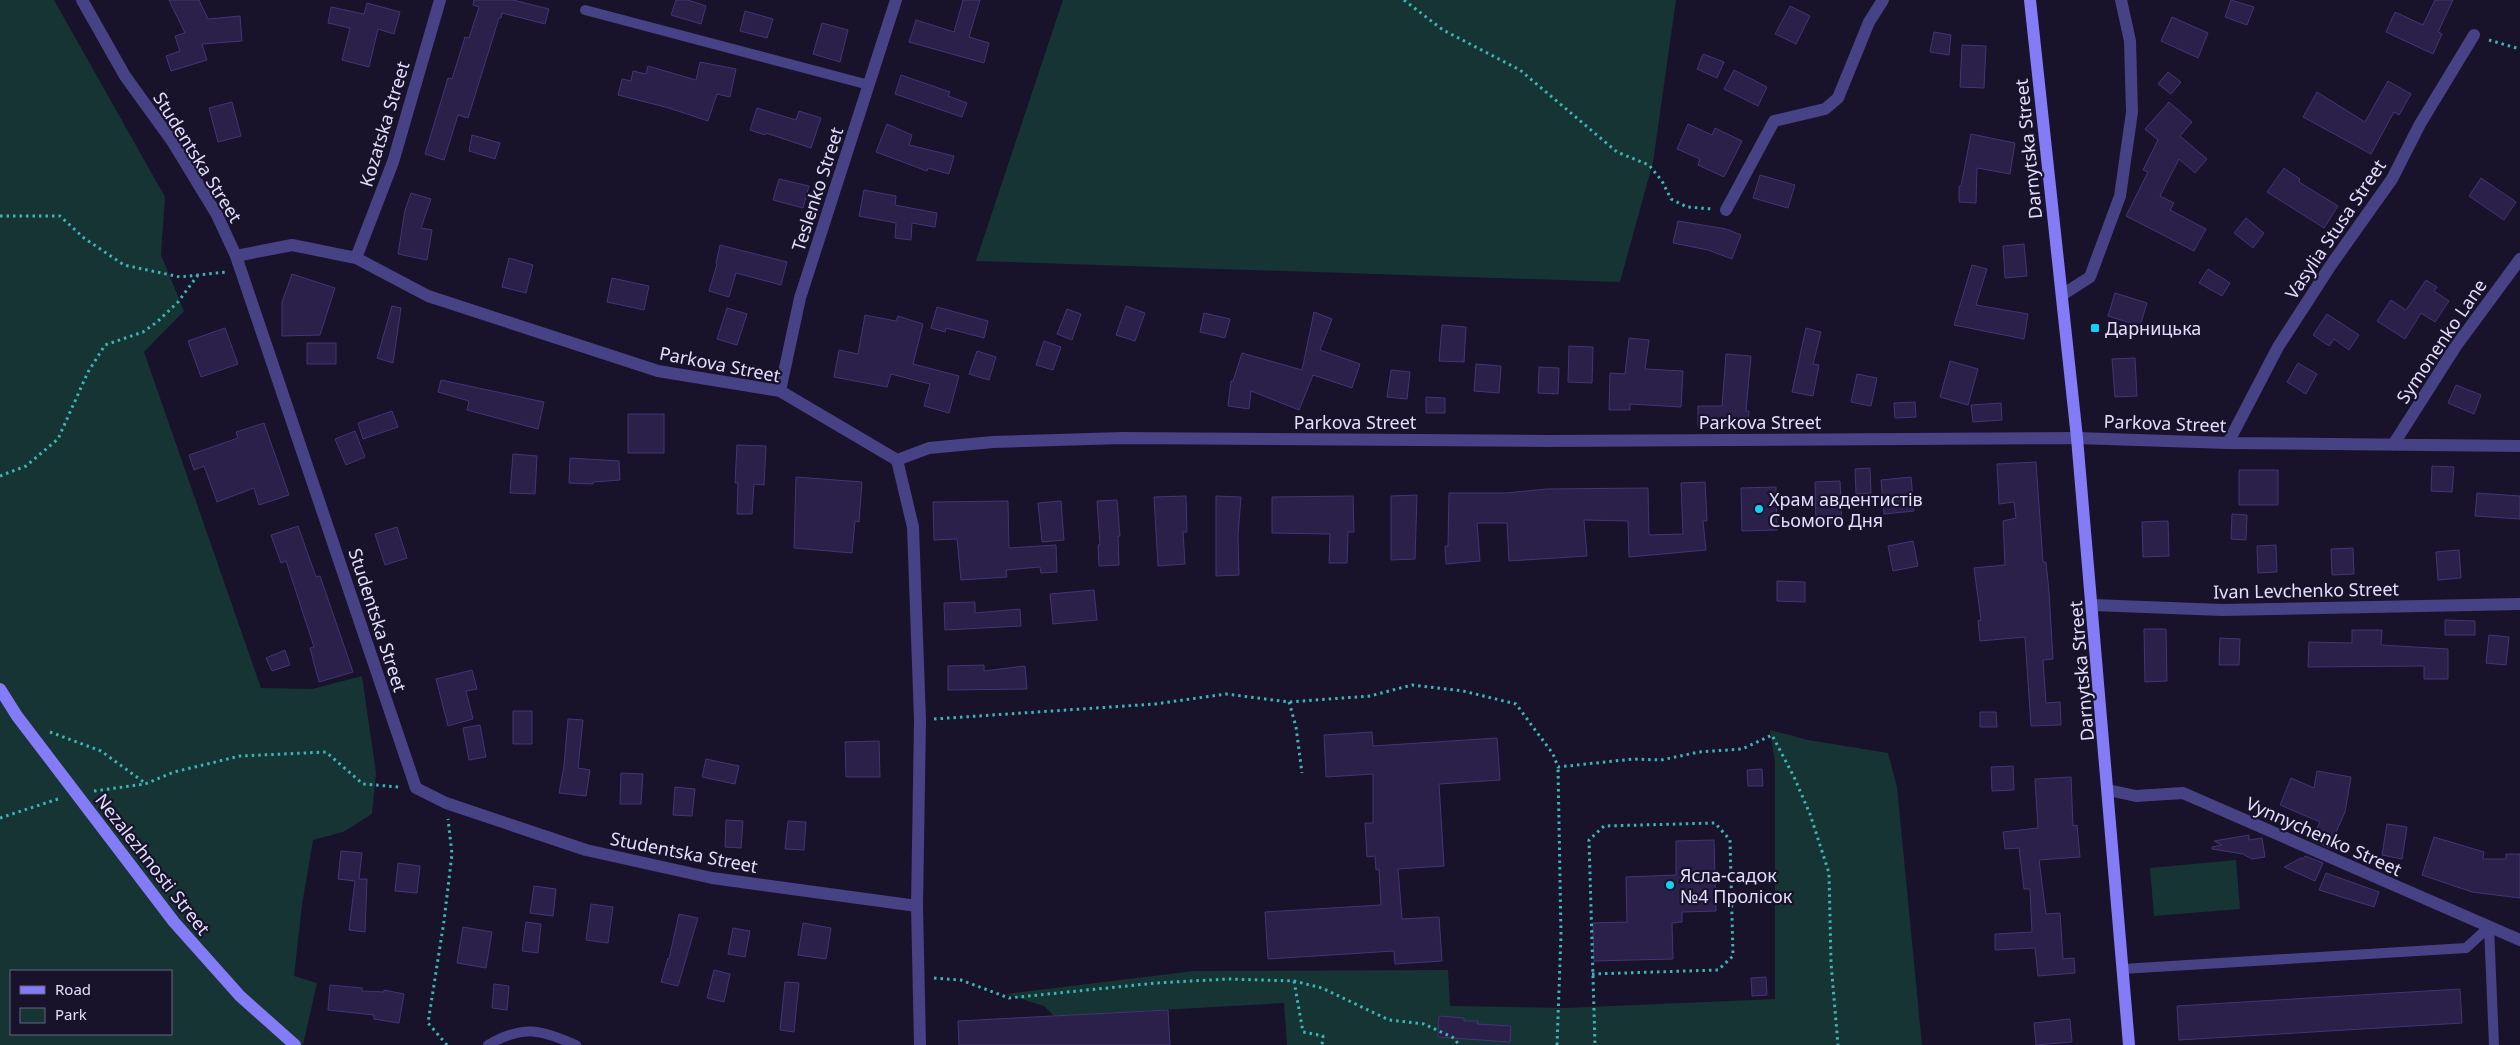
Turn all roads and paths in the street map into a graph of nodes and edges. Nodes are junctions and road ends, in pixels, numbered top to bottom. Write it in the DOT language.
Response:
graph roads {
  1 [pos="82,0"];
  2 [pos="440,0"];
  3 [pos="896,0"];
  4 [pos="1404,0"];
  5 [pos="1883,0"];
  6 [pos="2030,0"];
  7 [pos="2121,0"];
  8 [pos="586,10"];
  9 [pos="2474,35"];
  10 [pos="2520,49"];
  11 [pos="869,85"];
  12 [pos="1726,210"];
  13 [pos="0,216"];
  14 [pos="236,256"];
  15 [pos="356,258"];
  16 [pos="2520,259"];
  17 [pos="198,275"];
  18 [pos="2062,295"];
  19 [pos="780,391"];
  20 [pos="2077,438"];
  21 [pos="2228,443"];
  22 [pos="2394,445"];
  23 [pos="2520,446"];
  24 [pos="897,460"];
  25 [pos="0,476"];
  26 [pos="2520,604"];
  27 [pos="2093,605"];
  28 [pos="0,689"];
  29 [pos="1289,702"];
  30 [pos="920,720"];
  31 [pos="47,731"];
  32 [pos="1558,768"];
  33 [pos="1302,773"];
  34 [pos="145,784"];
  35 [pos="416,788"];
  36 [pos="2108,790"];
  37 [pos="75,793"];
  38 [pos="446,803"];
  39 [pos="0,818"];
  40 [pos="917,906"];
  41 [pos="2489,927"];
  42 [pos="2520,940"];
  43 [pos="2122,969"];
  44 [pos="1592,974"];
  45 [pos="918,976"];
  46 [pos="1294,981"];
  47 [pos="295,1045"];
  48 [pos="447,1045"];
  49 [pos="488,1045"];
  50 [pos="576,1045"];
  51 [pos="920,1045"];
  52 [pos="1322,1045"];
  53 [pos="1459,1045"];
  54 [pos="1557,1045"];
  55 [pos="1595,1045"];
  56 [pos="1838,1045"];
  57 [pos="2129,1045"];
  58 [pos="2494,1045"];
  1 -- 14 [label="street, Studentska Street"];
  2 -- 15 [label="street, Kozatska Street"];
  3 -- 11 [label="street, Teslenko Street"];
  4 -- 12 [label="path"];
  5 -- 12 [label="street"];
  6 -- 18 [label="street, Darnytska Street"];
  7 -- 18 [label="street"];
  8 -- 11 [label="lane"];
  9 -- 10 [label="path"];
  9 -- 21 [label="street, Vasylia Stusa Street"];
  11 -- 19 [label="street, Teslenko Street"];
  13 -- 17 [label="path"];
  14 -- 15 [label="street, Parkova Street"];
  14 -- 17 [label="path"];
  14 -- 35 [label="street, Studentska Street"];
  15 -- 19 [label="street, Parkova Street"];
  16 -- 22 [label="street, Symonenko Lane"];
  17 -- 25 [label="path"];
  18 -- 20 [label="street, Darnytska Street"];
  19 -- 24 [label="street, Parkova Street"];
  20 -- 21 [label="street, Parkova Street"];
  20 -- 24 [label="street, Parkova Street"];
  20 -- 27 [label="street, Darnytska Street"];
  21 -- 22 [label="street, Parkova Street"];
  22 -- 23 [label="street, Parkova Street"];
  24 -- 30 [label="street"];
  26 -- 27 [label="street, Ivan Levchenko Street"];
  27 -- 36 [label="street, Darnytska Street"];
  28 -- 37 [label="street, Nezalezhnosti Street"];
  29 -- 30 [label="path"];
  29 -- 32 [label="path"];
  29 -- 33 [label="path"];
  30 -- 40 [label="street"];
  31 -- 34 [label="path"];
  32 -- 54 [label="path"];
  32 -- 56 [label="path"];
  34 -- 35 [label="path"];
  34 -- 37 [label="path"];
  35 -- 38 [label="street, Studentska Street"];
  36 -- 41 [label="street, Vynnychenko Street"];
  36 -- 43 [label="street, Darnytska Street"];
  37 -- 39 [label="path"];
  37 -- 47 [label="street, Nezalezhnosti Street"];
  38 -- 40 [label="street, Studentska Street"];
  38 -- 48 [label="path"];
  40 -- 45 [label="street"];
  41 -- 42 [label="street, Vynnychenko Street"];
  41 -- 43 [label="lane"];
  41 -- 58 [label="lane"];
  43 -- 57 [label="street, Darnytska Street"];
  44 -- 44 [label="path"];
  44 -- 55 [label="path"];
  45 -- 46 [label="path"];
  45 -- 51 [label="street"];
  46 -- 52 [label="path"];
  46 -- 53 [label="path"];
  49 -- 50 [label="lane"];
}
